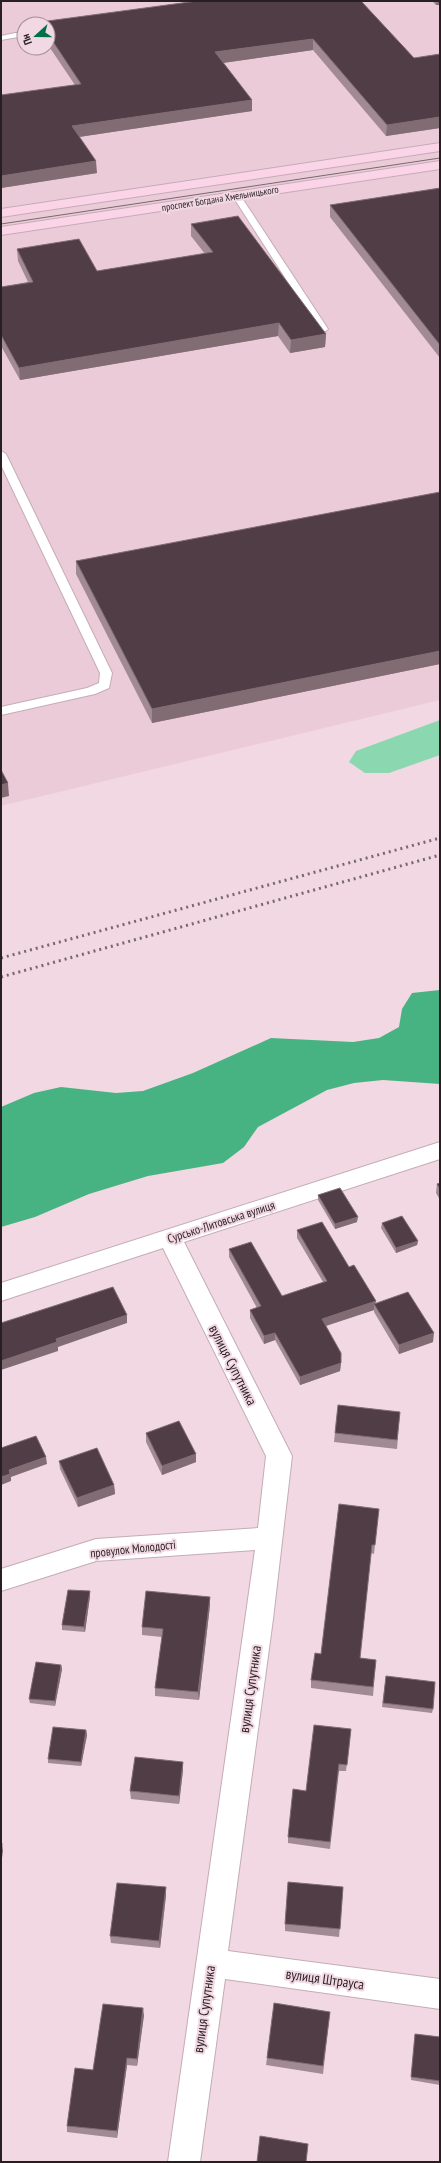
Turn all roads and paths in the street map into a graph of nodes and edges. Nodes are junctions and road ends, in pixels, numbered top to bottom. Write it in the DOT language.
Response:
graph roads {
  1 [pos="15,35"];
  2 [pos="1,38"];
  3 [pos="440,147"];
  4 [pos="440,165"];
  5 [pos="236,195"];
  6 [pos="1,213"];
  7 [pos="1,231"];
  8 [pos="323,329"];
  9 [pos="1,454"];
  10 [pos="1,711"];
  11 [pos="440,1150"];
  12 [pos="170,1238"];
  13 [pos="1,1292"];
  14 [pos="268,1538"];
  15 [pos="1,1580"];
  16 [pos="211,1963"];
  17 [pos="440,1994"];
  18 [pos="184,2162"];
  1 -- 2 [label="lane"];
  3 -- 6 [label="main road, проспект Богдана Хмельницького"];
  4 -- 5 [label="main road, проспект Богдана Хмельницького"];
  5 -- 7 [label="main road, проспект Богдана Хмельницького"];
  5 -- 8 [label="lane"];
  9 -- 10 [label="lane"];
  11 -- 12 [label="street, Сурсько-Литовська вулиця"];
  12 -- 13 [label="street, Сурсько-Литовська вулиця"];
  12 -- 14 [label="street, вулиця Супутника"];
  14 -- 15 [label="street, провулок Молодості"];
  14 -- 16 [label="street, вулиця Супутника"];
  16 -- 17 [label="street, вулиця Штрауса"];
  16 -- 18 [label="street, вулиця Супутника"];
}
